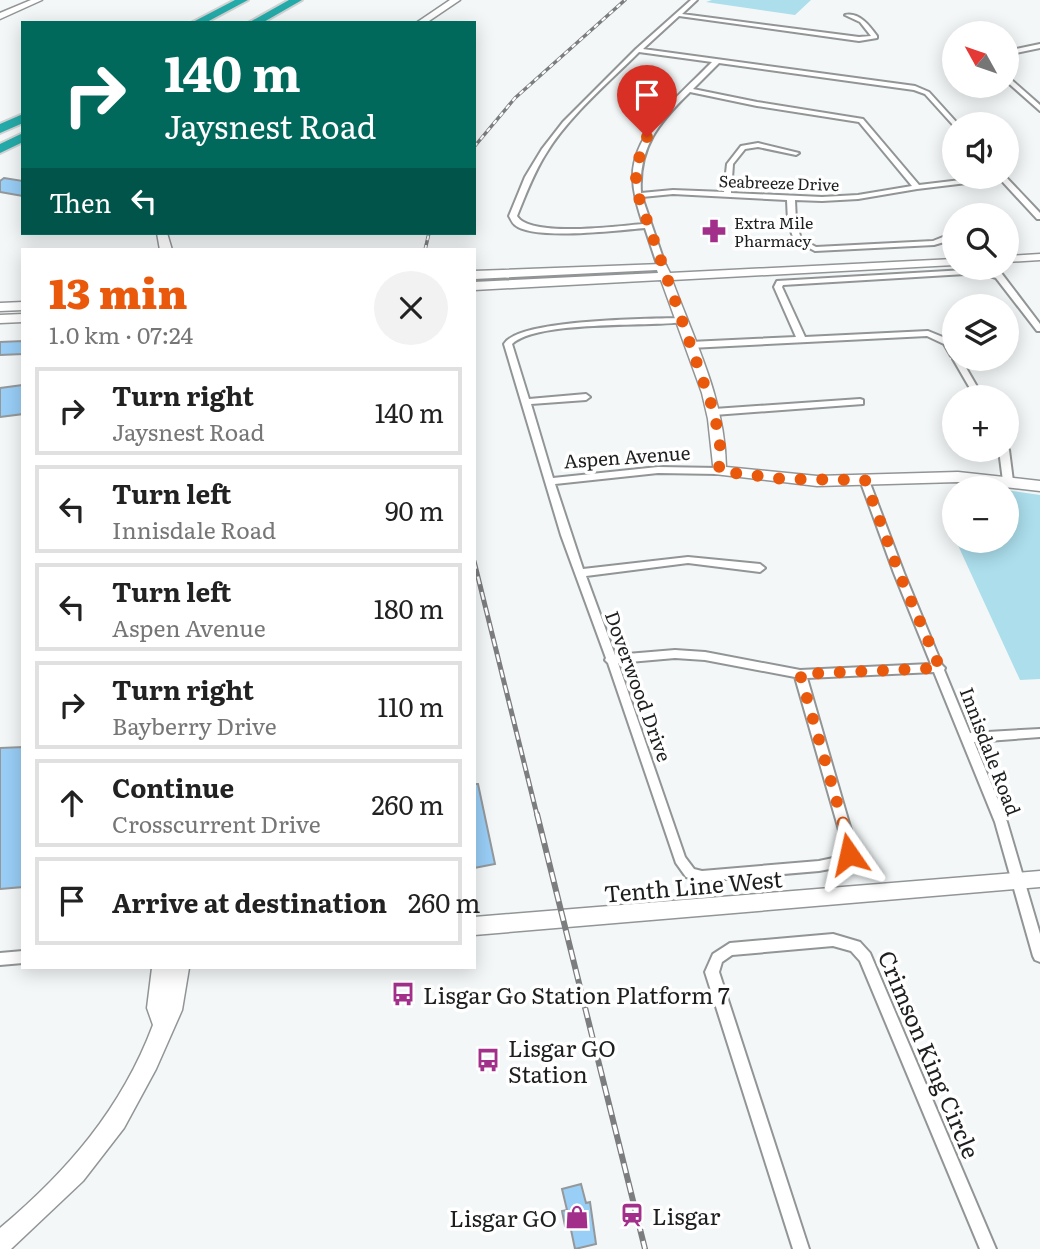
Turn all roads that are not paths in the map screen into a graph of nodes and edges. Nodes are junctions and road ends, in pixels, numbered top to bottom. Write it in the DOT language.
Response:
graph roads {
  1 [pos="38,0"];
  2 [pos="297,0"];
  3 [pos="456,0"];
  4 [pos="694,0"];
  5 [pos="247,3"];
  6 [pos="680,15"];
  7 [pos="848,15"];
  8 [pos="0,16"];
  9 [pos="201,21"];
  10 [pos="218,21"];
  11 [pos="257,21"];
  12 [pos="423,21"];
  13 [pos="1040,46"];
  14 [pos="638,50"];
  15 [pos="1019,51"];
  16 [pos="718,60"];
  17 [pos="1019,89"];
  18 [pos="690,90"];
  19 [pos="21,108"];
  20 [pos="1040,109"];
  21 [pos="944,112"];
  22 [pos="0,117"];
  23 [pos="21,119"];
  24 [pos="0,129"];
  25 [pos="21,138"];
  26 [pos="0,149"];
  27 [pos="796,153"];
  28 [pos="942,184"];
  29 [pos="917,187"];
  30 [pos="1013,189"];
  31 [pos="638,195"];
  32 [pos="727,195"];
  33 [pos="791,198"];
  34 [pos="1040,217"];
  35 [pos="648,226"];
  36 [pos="942,240"];
  37 [pos="1040,248"];
  38 [pos="1019,249"];
  39 [pos="942,253"];
  40 [pos="1040,257"];
  41 [pos="1019,258"];
  42 [pos="942,262"];
  43 [pos="664,272"];
  44 [pos="476,275"];
  45 [pos="476,286"];
  46 [pos="21,306"];
  47 [pos="0,307"];
  48 [pos="21,318"];
  49 [pos="0,319"];
  50 [pos="681,320"];
  51 [pos="1040,329"];
  52 [pos="801,338"];
  53 [pos="942,340"];
  54 [pos="690,345"];
  55 [pos="586,397"];
  56 [pos="525,402"];
  57 [pos="860,402"];
  58 [pos="714,412"];
  59 [pos="719,471"];
  60 [pos="942,478"];
  61 [pos="865,480"];
  62 [pos="551,481"];
  63 [pos="1019,483"];
  64 [pos="1040,486"];
  65 [pos="760,568"];
  66 [pos="579,572"];
  67 [pos="610,660"];
  68 [pos="940,668"];
  69 [pos="800,674"];
  70 [pos="1040,733"];
  71 [pos="967,738"];
  72 [pos="1040,880"];
  73 [pos="1016,881"];
  74 [pos="476,926"];
  75 [pos="1040,956"];
  76 [pos="21,957"];
  77 [pos="0,959"];
  78 [pos="162,969"];
  79 [pos="179,969"];
  80 [pos="163,1024"];
  81 [pos="0,1243"];
  82 [pos="801,1249"];
  83 [pos="988,1249"];
  1 -- 8 [label="street"];
  2 -- 11 [label="highway"];
  3 -- 12 [label="street"];
  4 -- 6 [label="street"];
  5 -- 9 [label="highway"];
  5 -- 10 [label="highway"];
  6 -- 7 [label="street"];
  6 -- 14 [label="street"];
  13 -- 15 [label="street"];
  14 -- 16 [label="street"];
  14 -- 35 [label="street"];
  16 -- 18 [label="street"];
  16 -- 21 [label="street"];
  17 -- 20 [label="street"];
  18 -- 29 [label="street"];
  18 -- 31 [label="street"];
  19 -- 22 [label="highway"];
  23 -- 24 [label="highway"];
  25 -- 26 [label="highway"];
  27 -- 32 [label="street"];
  28 -- 29 [label="street, Seabreeze Drive"];
  29 -- 33 [label="street, Seabreeze Drive"];
  30 -- 34 [label="street"];
  31 -- 32 [label="street, Seabreeze Drive"];
  31 -- 35 [label="street"];
  32 -- 33 [label="street, Seabreeze Drive"];
  33 -- 36 [label="street"];
  35 -- 43 [label="street"];
  37 -- 38 [label="street"];
  39 -- 43 [label="street"];
  40 -- 41 [label="street"];
  42 -- 43 [label="street"];
  43 -- 44 [label="street"];
  43 -- 45 [label="street"];
  43 -- 50 [label="street"];
  46 -- 47 [label="street"];
  48 -- 49 [label="street"];
  50 -- 54 [label="street"];
  50 -- 56 [label="street, Doverwood Drive"];
  51 -- 52 [label="street"];
  52 -- 53 [label="street"];
  52 -- 54 [label="street"];
  54 -- 58 [label="street"];
  55 -- 56 [label="street"];
  56 -- 62 [label="street, Doverwood Drive"];
  57 -- 58 [label="street"];
  58 -- 59 [label="street"];
  59 -- 61 [label="street, Aspen Avenue"];
  59 -- 62 [label="street, Aspen Avenue"];
  60 -- 61 [label="street, Aspen Avenue"];
  61 -- 68 [label="street, Innisdale Road"];
  62 -- 66 [label="street, Doverwood Drive"];
  63 -- 64 [label="street, Aspen Avenue"];
  65 -- 66 [label="street"];
  66 -- 67 [label="street, Doverwood Drive"];
  67 -- 69 [label="street"];
  67 -- 69 [label="street, Doverwood Drive"];
  68 -- 69 [label="street"];
  68 -- 71 [label="street, Innisdale Road"];
  70 -- 71 [label="street"];
  71 -- 73 [label="street, Innisdale Road"];
  72 -- 73 [label="street, Tenth Line West"];
  73 -- 74 [label="street, Tenth Line West"];
  73 -- 75 [label="street, Innisdale Road"];
  76 -- 77 [label="street"];
  78 -- 80 [label="street"];
  79 -- 80 [label="street"];
  80 -- 81 [label="street"];
  82 -- 83 [label="street, Crimson King Circle"];
}
